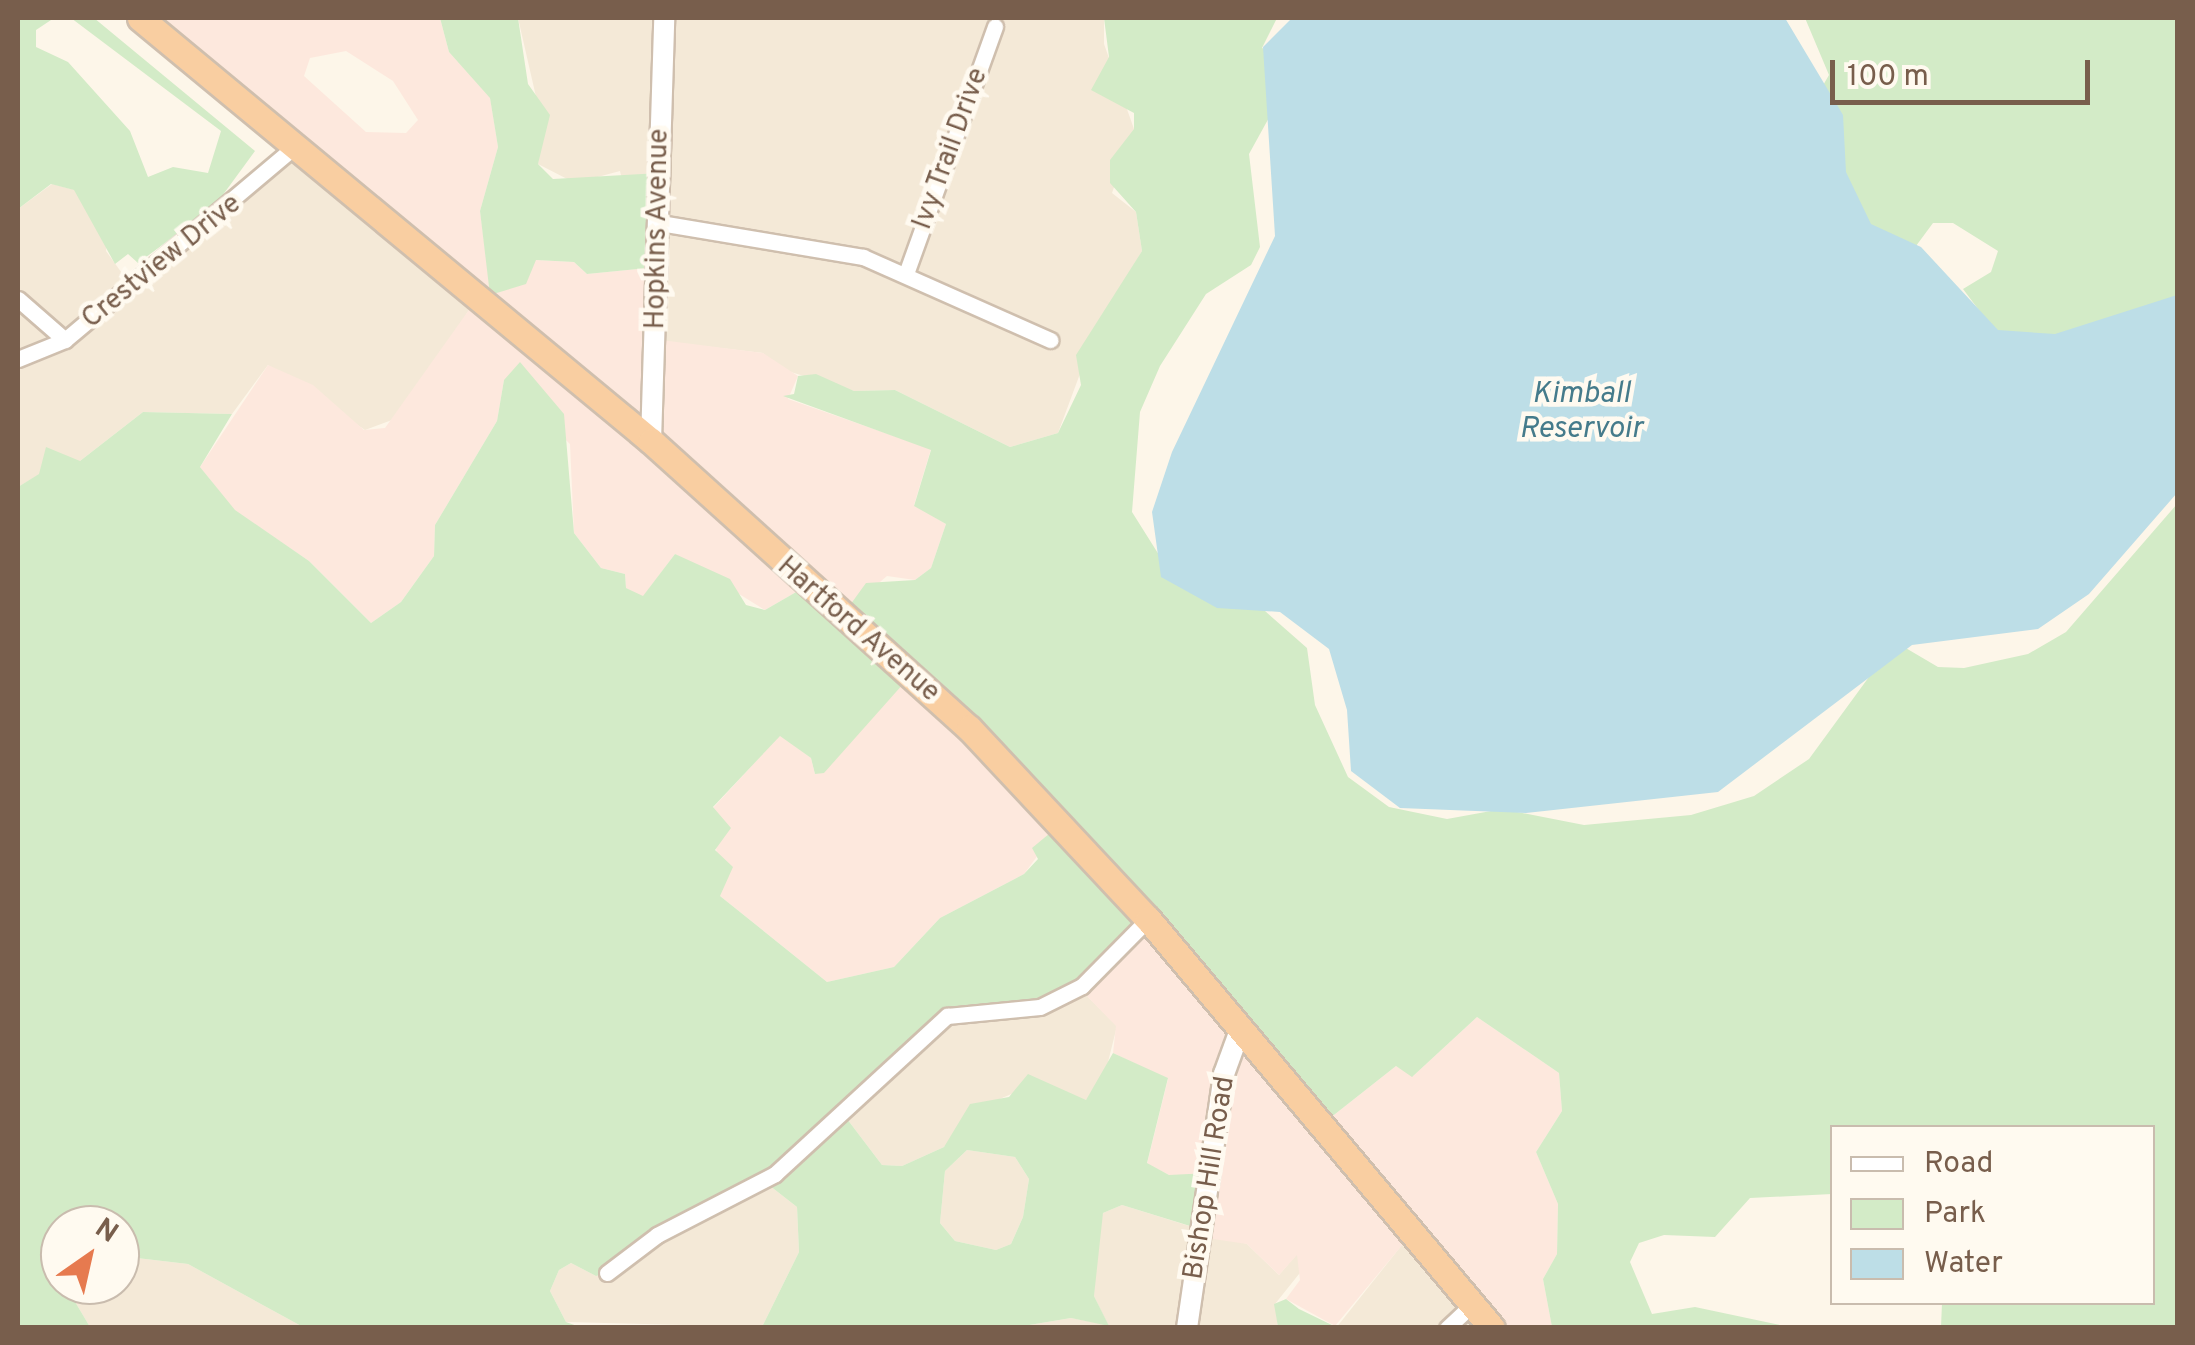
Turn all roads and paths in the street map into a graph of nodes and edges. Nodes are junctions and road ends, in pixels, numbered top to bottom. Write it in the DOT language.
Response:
graph roads {
  1 [pos="140,18"];
  2 [pos="664,18"];
  3 [pos="995,26"];
  4 [pos="295,146"];
  5 [pos="660,223"];
  6 [pos="907,271"];
  7 [pos="18,299"];
  8 [pos="65,340"];
  9 [pos="1050,340"];
  10 [pos="18,360"];
  11 [pos="650,441"];
  12 [pos="1148,920"];
  13 [pos="1240,1030"];
  14 [pos="607,1273"];
  15 [pos="1473,1304"];
  16 [pos="1187,1328"];
  17 [pos="1447,1328"];
  18 [pos="1492,1328"];
  1 -- 4 [label="highway, Hartford Avenue"];
  2 -- 5 [label="street, Hopkins Avenue"];
  3 -- 6 [label="street, Ivy Trail Drive"];
  4 -- 8 [label="street, Crestview Drive"];
  4 -- 11 [label="highway, Hartford Avenue"];
  5 -- 6 [label="street"];
  5 -- 11 [label="street, Hopkins Avenue"];
  6 -- 9 [label="street"];
  7 -- 8 [label="street"];
  8 -- 10 [label="street, Crestview Drive"];
  11 -- 12 [label="highway, Hartford Avenue"];
  12 -- 13 [label="highway, Hartford Avenue"];
  12 -- 14 [label="street"];
  13 -- 15 [label="highway, Hartford Avenue"];
  13 -- 16 [label="street, Bishop Hill Road"];
  15 -- 17 [label="street"];
  15 -- 18 [label="highway, Hartford Avenue"];
}
